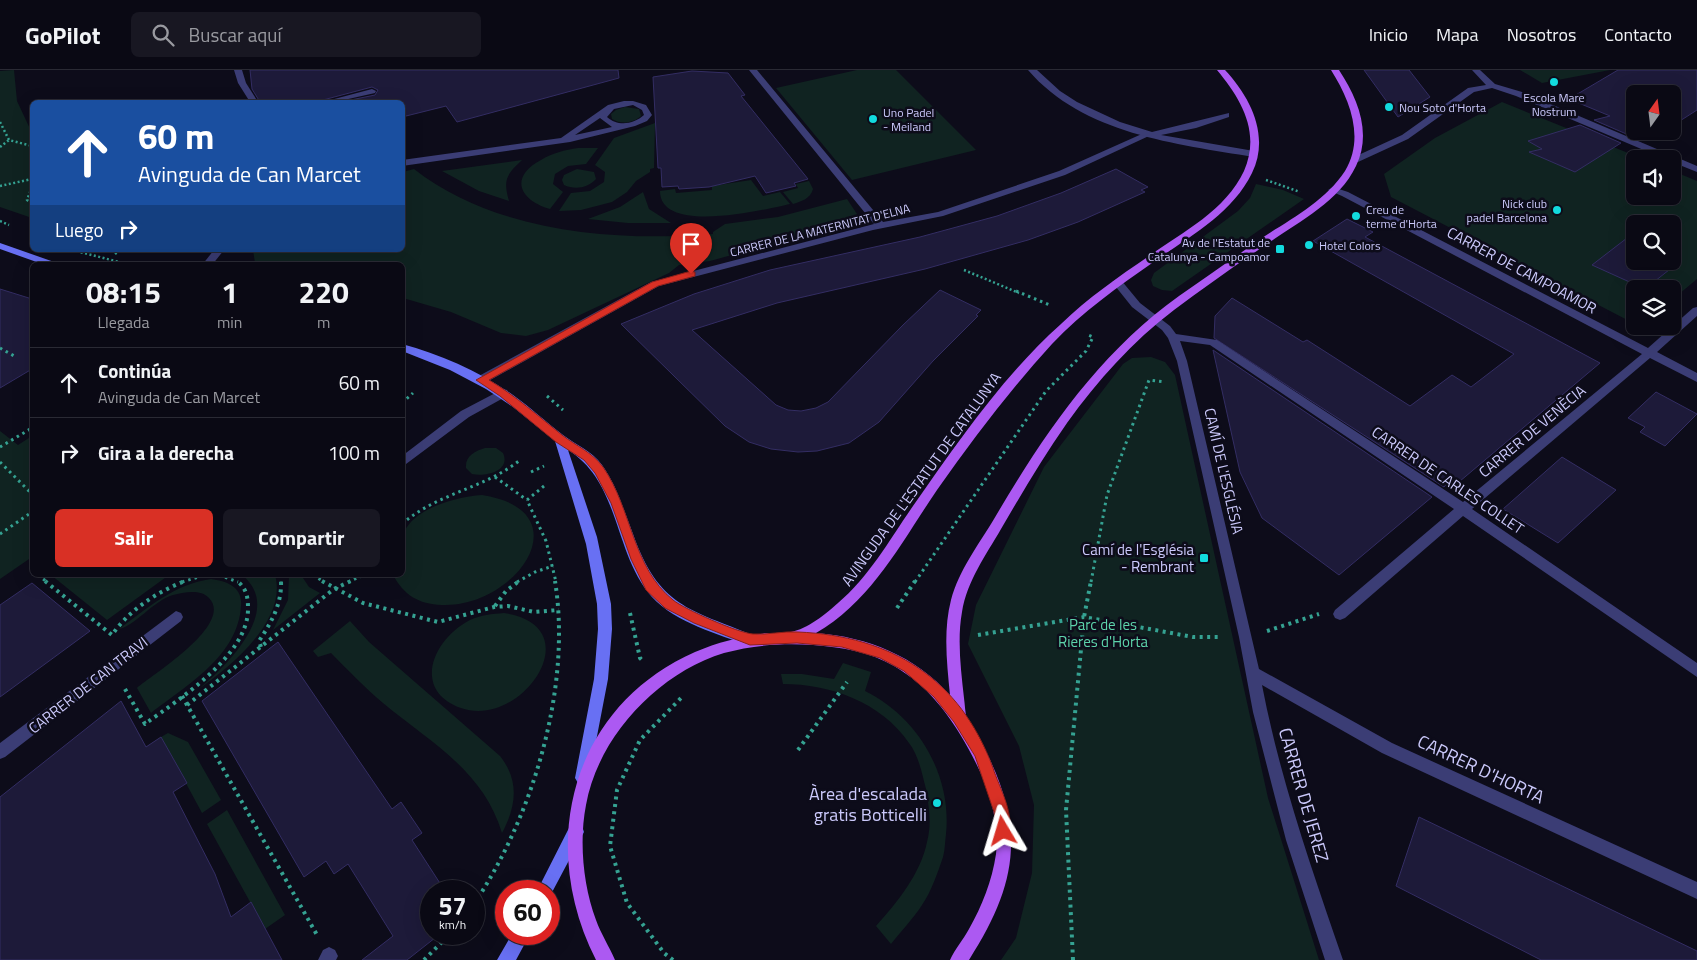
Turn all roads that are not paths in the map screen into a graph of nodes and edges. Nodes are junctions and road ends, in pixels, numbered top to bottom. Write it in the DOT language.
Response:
graph roads {
  1 [pos="238,70"];
  2 [pos="753,70"];
  3 [pos="1032,70"];
  4 [pos="1221,70"];
  5 [pos="1336,70"];
  6 [pos="1476,70"];
  7 [pos="1492,86"];
  8 [pos="372,91"];
  9 [pos="253,100"];
  10 [pos="335,100"];
  11 [pos="606,110"];
  12 [pos="1226,115"];
  13 [pos="628,125"];
  14 [pos="1147,135"];
  15 [pos="563,140"];
  16 [pos="1254,154"];
  17 [pos="1355,160"];
  18 [pos="405,163"];
  19 [pos="1697,169"];
  20 [pos="1333,190"];
  21 [pos="881,226"];
  22 [pos="0,246"];
  23 [pos="217,252"];
  24 [pos="45,262"];
  25 [pos="209,262"];
  26 [pos="1117,282"];
  27 [pos="1697,310"];
  28 [pos="1156,319"];
  29 [pos="1173,338"];
  30 [pos="405,348"];
  31 [pos="1650,353"];
  32 [pos="1697,378"];
  33 [pos="481,380"];
  34 [pos="504,393"];
  35 [pos="560,439"];
  36 [pos="405,461"];
  37 [pos="1463,509"];
  38 [pos="1340,614"];
  39 [pos="176,617"];
  40 [pos="797,637"];
  41 [pos="1246,637"];
  42 [pos="750,640"];
  43 [pos="1697,671"];
  44 [pos="1253,673"];
  45 [pos="959,718"];
  46 [pos="0,752"];
  47 [pos="582,780"];
  48 [pos="576,832"];
  49 [pos="551,880"];
  50 [pos="1697,891"];
  51 [pos="515,945"];
  52 [pos="506,960"];
  53 [pos="606,960"];
  54 [pos="959,960"];
  55 [pos="1334,960"];
  1 -- 9 [label="street"];
  2 -- 21 [label="street"];
  3 -- 14 [label="street"];
  4 -- 16 [label="main road, AVINGUDA DE L'ESTATUT DE CATALUNYA"];
  5 -- 17 [label="main road"];
  6 -- 7 [label="street"];
  7 -- 17 [label="street"];
  7 -- 19 [label="street"];
  8 -- 10 [label="street"];
  11 -- 13 [label="street"];
  11 -- 13 [label="street"];
  11 -- 15 [label="street"];
  12 -- 14 [label="street, CARRER DE LA MATERNITAT D'ELNA"];
  13 -- 15 [label="street"];
  14 -- 16 [label="street"];
  14 -- 21 [label="street, CARRER DE LA MATERNITAT D'ELNA"];
  15 -- 18 [label="street"];
  16 -- 26 [label="main road, AVINGUDA DE L'ESTATUT DE CATALUNYA"];
  17 -- 20 [label="main road"];
  20 -- 28 [label="main road"];
  20 -- 31 [label="street, CARRER DE CAMPOAMOR"];
  21 -- 33 [label="street, CARRER DE LA MATERNITAT D'ELNA"];
  22 -- 24 [label="street"];
  23 -- 25 [label="street"];
  26 -- 28 [label="street, CAMÍ DE L'ESGLÉSIA"];
  26 -- 40 [label="main road, AVINGUDA DE L'ESTATUT DE CATALUNYA"];
  27 -- 31 [label="street, CARRER DE VENÈCIA"];
  28 -- 29 [label="street, CAMÍ DE L'ESGLÉSIA"];
  28 -- 45 [label="main road"];
  29 -- 37 [label="street, CARRER DE CARLES COLLET"];
  29 -- 41 [label="street, CAMÍ DE L'ESGLÉSIA"];
  30 -- 33 [label="street"];
  31 -- 32 [label="street, CARRER DE CAMPOAMOR"];
  31 -- 37 [label="street, CARRER DE VENÈCIA"];
  33 -- 34 [label="street"];
  34 -- 35 [label="street"];
  34 -- 36 [label="street"];
  35 -- 42 [label="street"];
  35 -- 47 [label="street"];
  37 -- 38 [label="street, CARRER DE VENÈCIA"];
  37 -- 43 [label="street, CARRER DE CARLES COLLET"];
  39 -- 46 [label="street, CARRER DE CAN TRAVI"];
  40 -- 42 [label="main road"];
  40 -- 45 [label="main road"];
  41 -- 44 [label="street, CARRER DE JEREZ"];
  42 -- 47 [label="main road"];
  44 -- 50 [label="street, CARRER D'HORTA"];
  44 -- 55 [label="street, CARRER DE JEREZ"];
  45 -- 54 [label="main road"];
  47 -- 48 [label="main road"];
  48 -- 49 [label="street"];
  48 -- 53 [label="main road"];
  51 -- 52 [label="street"];
}
